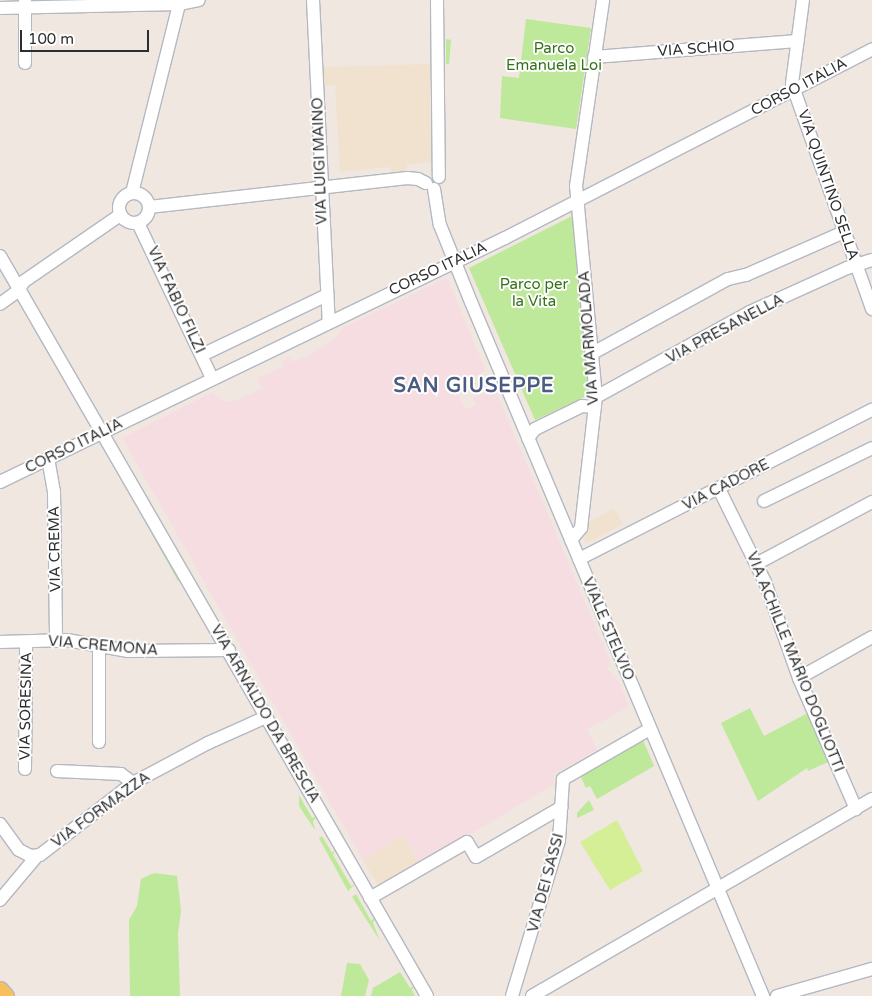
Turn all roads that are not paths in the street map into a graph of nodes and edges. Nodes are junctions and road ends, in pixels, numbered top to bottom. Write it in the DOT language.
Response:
graph roads {
  1 [pos="199,0"];
  2 [pos="313,0"];
  3 [pos="437,0"];
  4 [pos="603,0"];
  5 [pos="803,0"];
  6 [pos="179,2"];
  7 [pos="24,4"];
  8 [pos="0,8"];
  9 [pos="797,41"];
  10 [pos="872,48"];
  11 [pos="594,57"];
  12 [pos="25,63"];
  13 [pos="794,89"];
  14 [pos="433,183"];
  15 [pos="320,187"];
  16 [pos="132,193"];
  17 [pos="578,201"];
  18 [pos="149,206"];
  19 [pos="120,215"];
  20 [pos="138,223"];
  21 [pos="844,232"];
  22 [pos="0,256"];
  23 [pos="872,260"];
  24 [pos="454,261"];
  25 [pos="856,266"];
  26 [pos="20,290"];
  27 [pos="327,295"];
  28 [pos="0,304"];
  29 [pos="872,309"];
  30 [pos="329,322"];
  31 [pos="591,354"];
  32 [pos="202,355"];
  33 [pos="212,378"];
  34 [pos="596,402"];
  35 [pos="872,410"];
  36 [pos="101,432"];
  37 [pos="528,438"];
  38 [pos="872,448"];
  39 [pos="48,458"];
  40 [pos="0,482"];
  41 [pos="719,488"];
  42 [pos="764,500"];
  43 [pos="872,502"];
  44 [pos="582,505"];
  45 [pos="563,521"];
  46 [pos="571,540"];
  47 [pos="579,559"];
  48 [pos="756,564"];
  49 [pos="219,632"];
  50 [pos="872,637"];
  51 [pos="56,640"];
  52 [pos="0,642"];
  53 [pos="26,642"];
  54 [pos="99,646"];
  55 [pos="229,650"];
  56 [pos="207,651"];
  57 [pos="799,678"];
  58 [pos="266,717"];
  59 [pos="650,729"];
  60 [pos="99,742"];
  61 [pos="25,769"];
  62 [pos="56,771"];
  63 [pos="133,783"];
  64 [pos="872,800"];
  65 [pos="562,808"];
  66 [pos="856,809"];
  67 [pos="0,824"];
  68 [pos="36,857"];
  69 [pos="718,889"];
  70 [pos="370,898"];
  71 [pos="0,900"];
  72 [pos="872,970"];
  73 [pos="521,973"];
  74 [pos="0,989"];
  75 [pos="536,994"];
  76 [pos="6,996"];
  77 [pos="427,996"];
  78 [pos="512,996"];
  79 [pos="763,996"];
  80 [pos="778,996"];
  1 -- 6 [label="street"];
  2 -- 15 [label="street, VIA LUIGI MAINO"];
  3 -- 14 [label="street, VIALE STELVIO"];
  4 -- 11 [label="street, VIA MARMOLADA"];
  5 -- 9 [label="street, VIA QUINTINO SELLA"];
  6 -- 7 [label="street"];
  6 -- 16 [label="street"];
  7 -- 8 [label="street"];
  7 -- 12 [label="street"];
  9 -- 11 [label="street, VIA SCHIO"];
  9 -- 13 [label="street, VIA QUINTINO SELLA"];
  10 -- 13 [label="street, CORSO ITALIA"];
  11 -- 17 [label="street, VIA MARMOLADA"];
  13 -- 17 [label="street, CORSO ITALIA"];
  13 -- 21 [label="street, VIA QUINTINO SELLA"];
  14 -- 15 [label="street"];
  14 -- 24 [label="street, VIALE STELVIO"];
  15 -- 18 [label="street"];
  15 -- 27 [label="street, VIA LUIGI MAINO"];
  16 -- 18 [label="street"];
  16 -- 19 [label="street"];
  17 -- 24 [label="street, CORSO ITALIA"];
  17 -- 31 [label="street, VIA MARMOLADA"];
  18 -- 20 [label="street"];
  19 -- 20 [label="street"];
  19 -- 26 [label="street"];
  20 -- 32 [label="street, VIA FABIO FILZI"];
  21 -- 25 [label="street, VIA QUINTINO SELLA"];
  21 -- 31 [label="street"];
  22 -- 26 [label="street, VIA ARNALDO DA BRESCIA"];
  23 -- 25 [label="street, VIA PRESANELLA"];
  24 -- 30 [label="street, CORSO ITALIA"];
  24 -- 37 [label="street, VIALE STELVIO"];
  25 -- 29 [label="street, VIA QUINTINO SELLA"];
  25 -- 34 [label="street, VIA PRESANELLA"];
  26 -- 28 [label="street"];
  26 -- 36 [label="street, VIA ARNALDO DA BRESCIA"];
  27 -- 30 [label="street, VIA LUIGI MAINO"];
  27 -- 32 [label="street"];
  30 -- 33 [label="street, CORSO ITALIA"];
  31 -- 34 [label="street, VIA MARMOLADA"];
  32 -- 33 [label="street, VIA FABIO FILZI"];
  33 -- 36 [label="street, CORSO ITALIA"];
  34 -- 37 [label="street, VIA PRESANELLA"];
  34 -- 44 [label="street, VIA MARMOLADA"];
  35 -- 41 [label="street, VIA CADORE"];
  36 -- 39 [label="street, CORSO ITALIA"];
  36 -- 49 [label="street, VIA ARNALDO DA BRESCIA"];
  37 -- 45 [label="street, VIALE STELVIO"];
  38 -- 42 [label="street"];
  39 -- 40 [label="street, CORSO ITALIA"];
  39 -- 51 [label="street, VIA CREMA"];
  41 -- 47 [label="street, VIA CADORE"];
  41 -- 48 [label="street, VIA ACHILLE MARIO DOGLIOTTI"];
  43 -- 48 [label="street"];
  44 -- 45 [label="street"];
  44 -- 46 [label="street, VIA MARMOLADA"];
  45 -- 46 [label="street, VIALE STELVIO"];
  46 -- 47 [label="street, VIALE STELVIO"];
  47 -- 59 [label="street, VIALE STELVIO"];
  48 -- 57 [label="street, VIA ACHILLE MARIO DOGLIOTTI"];
  49 -- 55 [label="street, VIA ARNALDO DA BRESCIA"];
  49 -- 56 [label="street"];
  50 -- 57 [label="street"];
  51 -- 53 [label="street, VIA CREMONA"];
  51 -- 54 [label="street, VIA CREMONA"];
  52 -- 53 [label="street, VIA CREMONA"];
  53 -- 61 [label="street, VIA SORESINA"];
  54 -- 56 [label="street, VIA CREMONA"];
  54 -- 60 [label="street"];
  55 -- 56 [label="street, VIA CREMONA"];
  55 -- 58 [label="street, VIA ARNALDO DA BRESCIA"];
  57 -- 66 [label="street, VIA ACHILLE MARIO DOGLIOTTI"];
  58 -- 63 [label="street, VIA FORMAZZA"];
  58 -- 70 [label="street, VIA ARNALDO DA BRESCIA"];
  59 -- 65 [label="street, VIA DEI SASSI"];
  59 -- 69 [label="street, VIALE STELVIO"];
  62 -- 63 [label="street"];
  63 -- 68 [label="street, VIA FORMAZZA"];
  64 -- 66 [label="street"];
  65 -- 70 [label="street"];
  65 -- 73 [label="street, VIA DEI SASSI"];
  66 -- 69 [label="street"];
  67 -- 68 [label="street, VIA FORMAZZA"];
  68 -- 71 [label="street"];
  69 -- 75 [label="street"];
  69 -- 79 [label="street, VIALE STELVIO"];
  70 -- 77 [label="street, VIA ARNALDO DA BRESCIA"];
  72 -- 80 [label="street"];
  73 -- 75 [label="street"];
  73 -- 78 [label="street, VIA DEI SASSI"];
  74 -- 76 [label="main road"];
}
